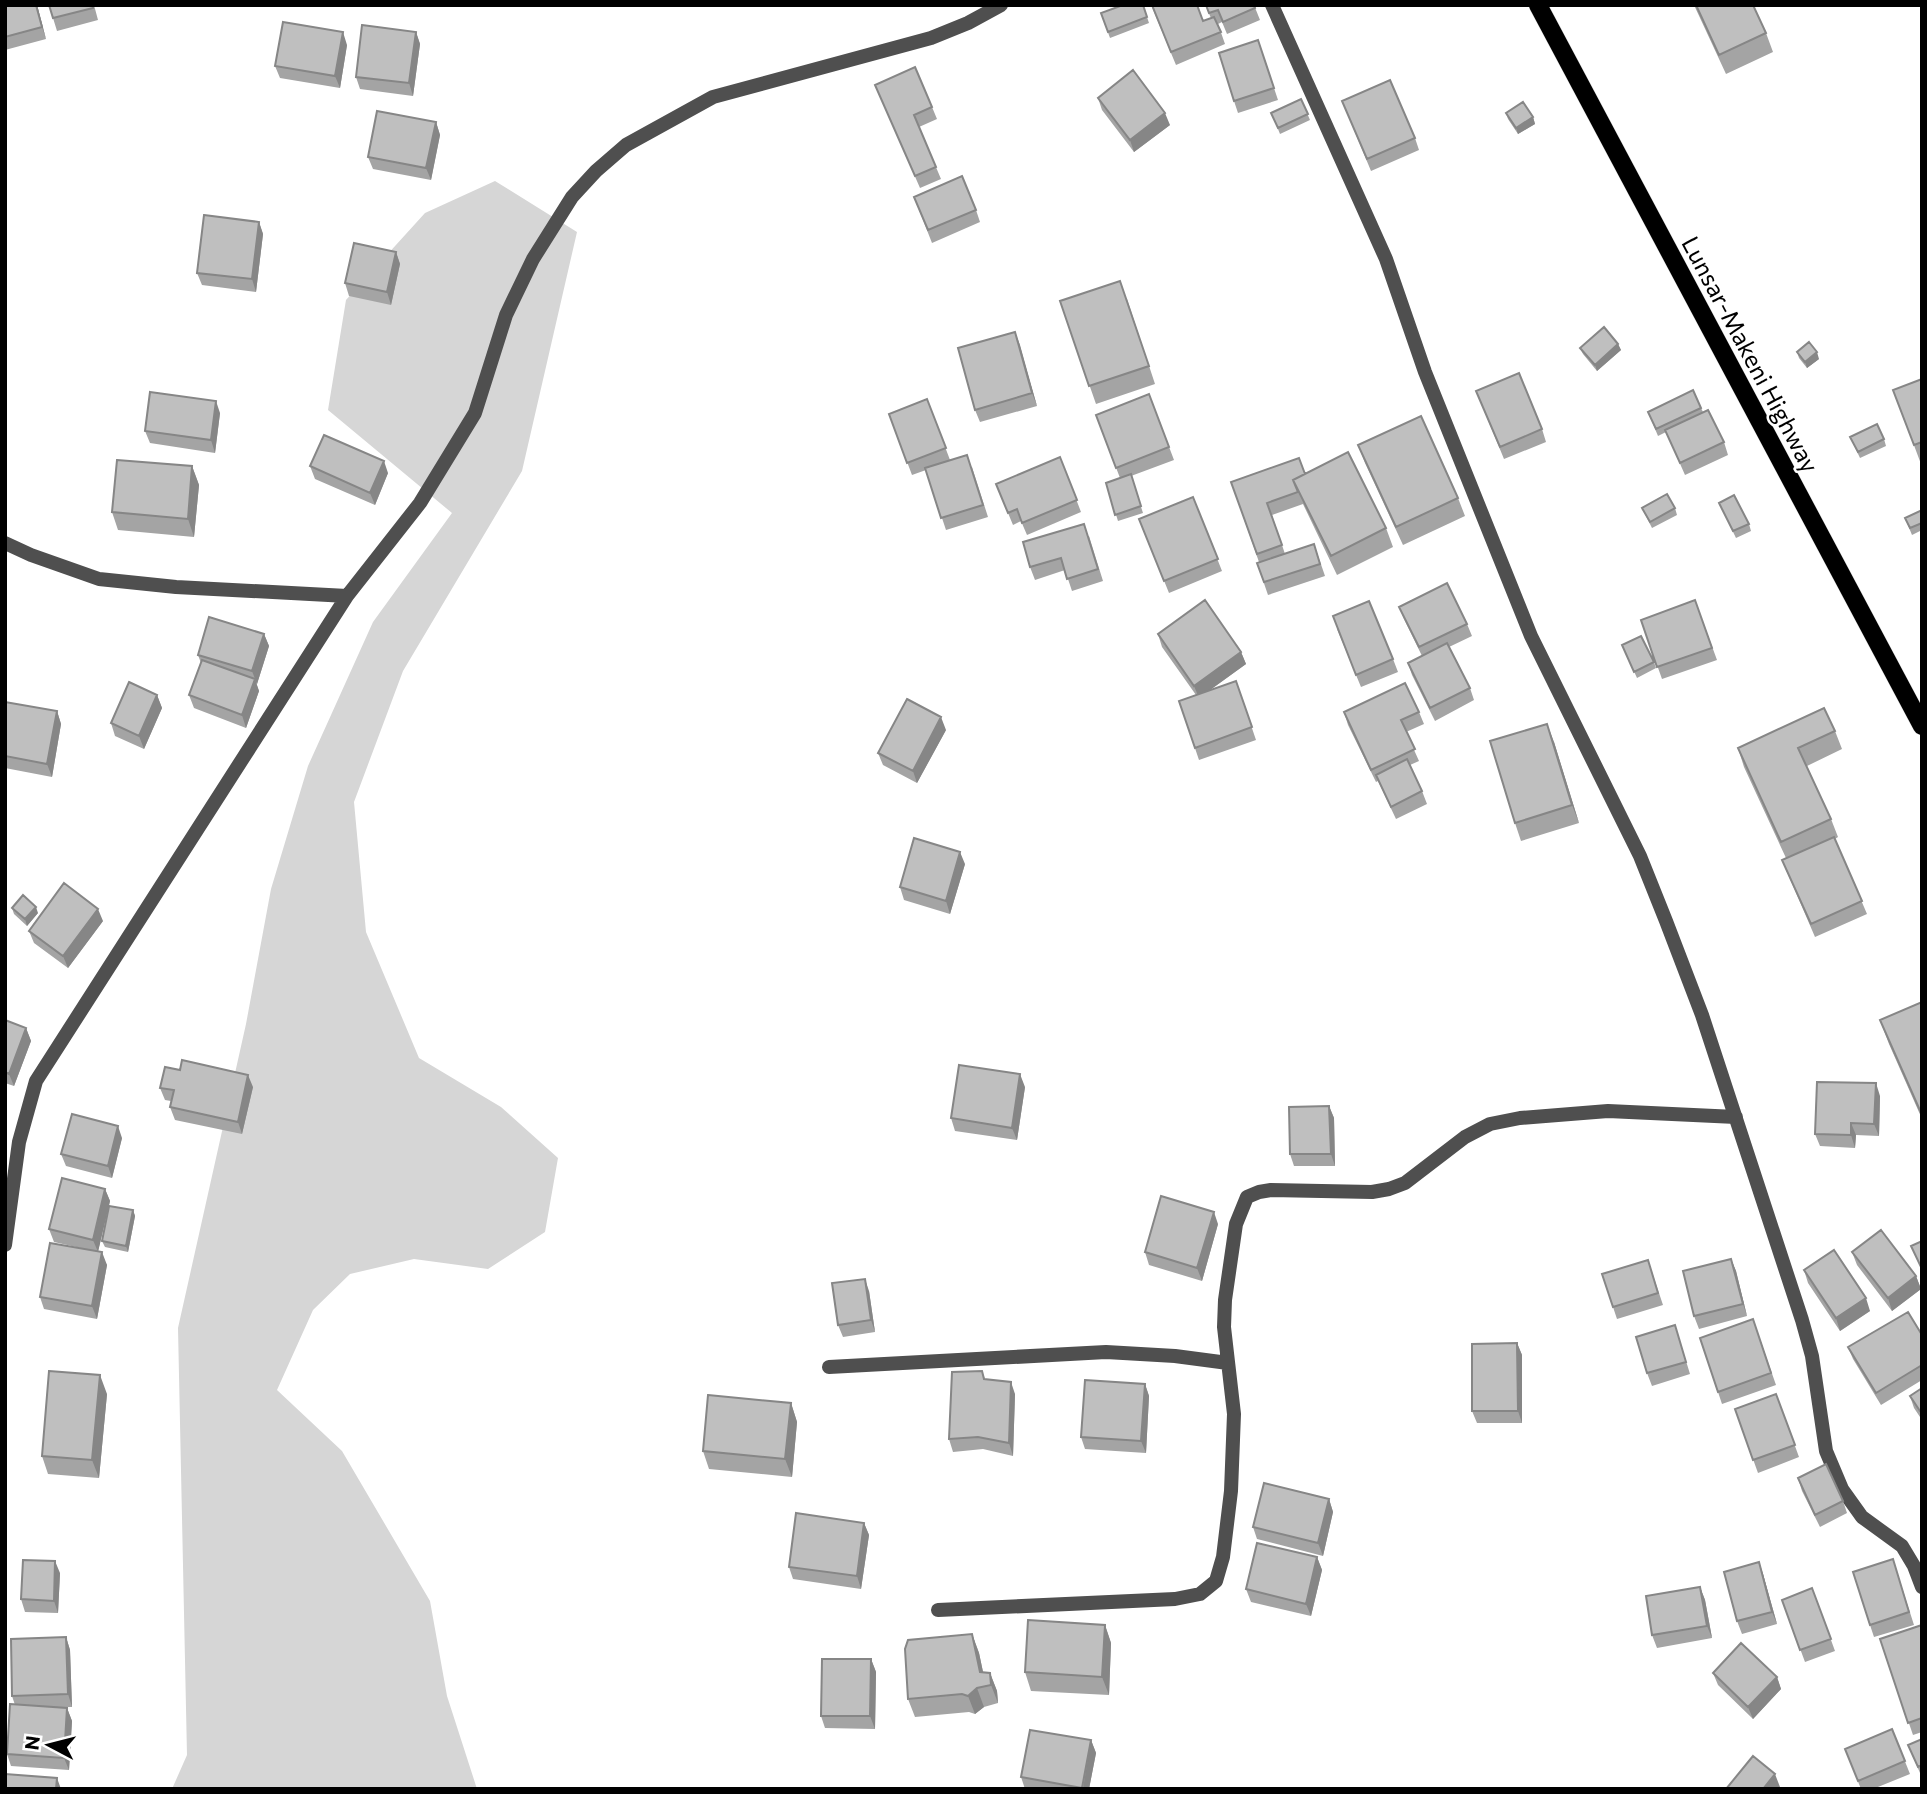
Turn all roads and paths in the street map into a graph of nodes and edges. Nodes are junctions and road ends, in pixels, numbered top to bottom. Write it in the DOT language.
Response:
graph roads {
  1 [pos="1001,5"];
  2 [pos="1272,5"];
  3 [pos="1538,5"];
  4 [pos="5,543"];
  5 [pos="347,596"];
  6 [pos="1922,726"];
  7 [pos="1736,1117"];
  8 [pos="5,1245"];
  9 [pos="1228,1363"];
  10 [pos="829,1367"];
  11 [pos="1922,1587"];
  12 [pos="938,1610"];
  1 -- 5 [label="street"];
  2 -- 7 [label="street"];
  3 -- 6 [label="main road, Lunsar-Makeni Highway"];
  4 -- 5 [label="street"];
  5 -- 8 [label="street"];
  7 -- 9 [label="street"];
  7 -- 11 [label="street"];
  9 -- 10 [label="street"];
  9 -- 12 [label="street"];
}
